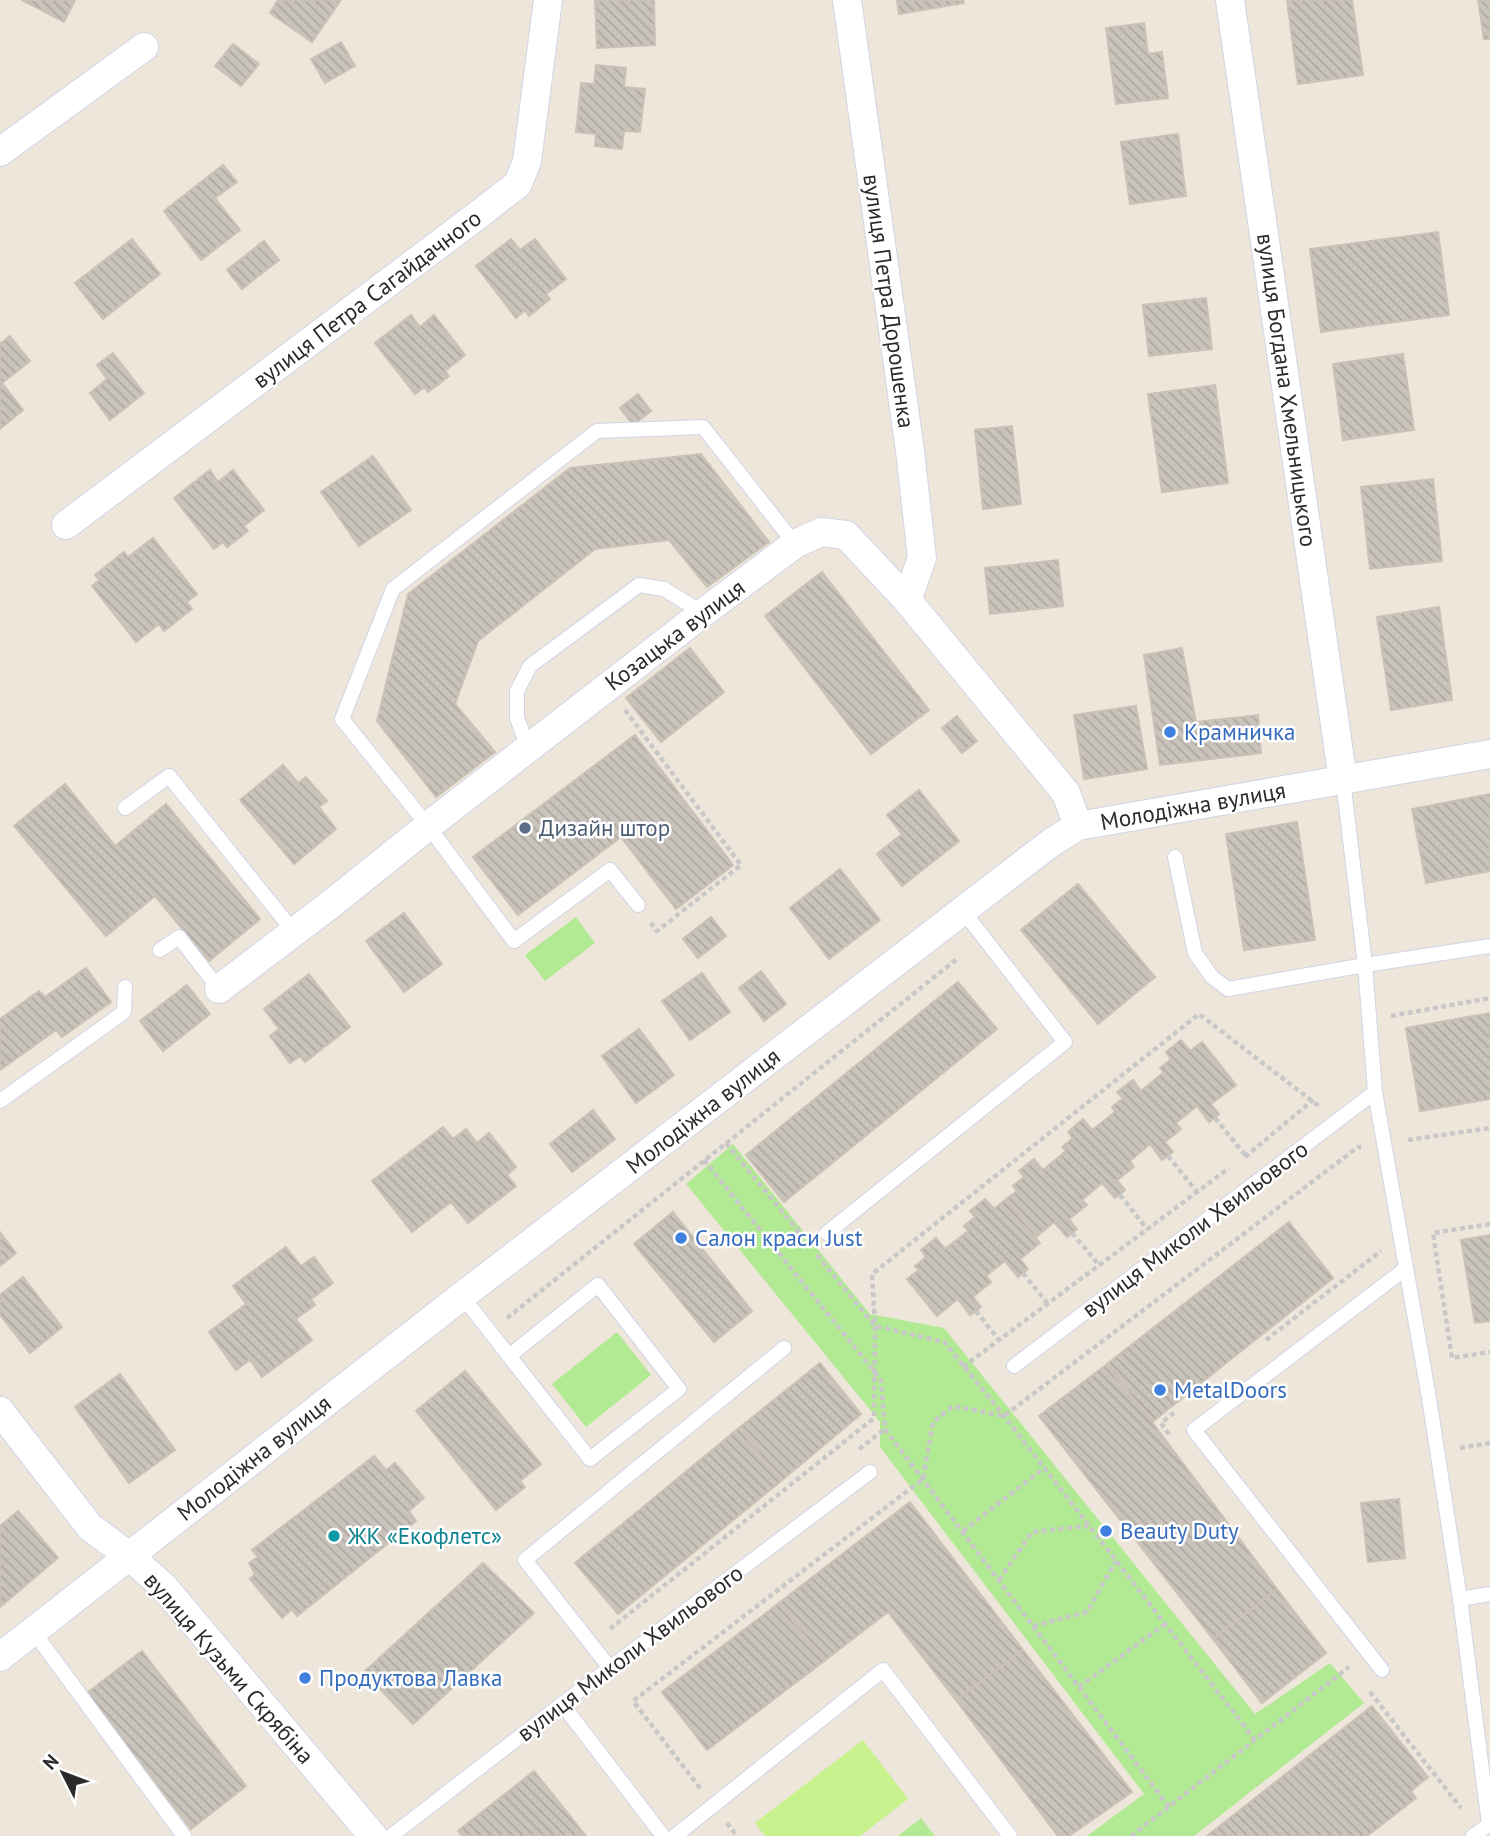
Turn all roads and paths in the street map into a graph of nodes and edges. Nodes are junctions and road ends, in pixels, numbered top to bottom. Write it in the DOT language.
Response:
graph roads {
  1 [pos="548,0"];
  2 [pos="847,0"];
  3 [pos="1230,0"];
  4 [pos="144,47"];
  5 [pos="0,152"];
  6 [pos="66,525"];
  7 [pos="795,544"];
  8 [pos="907,600"];
  9 [pos="702,613"];
  10 [pos="607,687"];
  11 [pos="528,748"];
  12 [pos="1490,754"];
  13 [pos="1343,780"];
  14 [pos="125,808"];
  15 [pos="428,826"];
  16 [pos="1078,826"];
  17 [pos="1175,857"];
  18 [pos="638,905"];
  19 [pos="963,911"];
  20 [pos="295,932"];
  21 [pos="983,937"];
  22 [pos="1490,946"];
  23 [pos="160,950"];
  24 [pos="1365,965"];
  25 [pos="125,987"];
  26 [pos="219,989"];
  27 [pos="1490,998"];
  28 [pos="1370,1020"];
  29 [pos="1375,1092"];
  30 [pos="1313,1100"];
  31 [pos="0,1101"];
  32 [pos="1215,1118"];
  33 [pos="1336,1122"];
  34 [pos="1490,1128"];
  35 [pos="726,1143"];
  36 [pos="1385,1144"];
  37 [pos="1358,1147"];
  38 [pos="1168,1156"];
  39 [pos="1246,1156"];
  40 [pos="704,1160"];
  41 [pos="1361,1160"];
  42 [pos="1197,1192"];
  43 [pos="1120,1195"];
  44 [pos="1490,1224"];
  45 [pos="1147,1229"];
  46 [pos="827,1233"];
  47 [pos="1072,1233"];
  48 [pos="804,1240"];
  49 [pos="1382,1249"];
  50 [pos="813,1251"];
  51 [pos="1099,1265"];
  52 [pos="1405,1269"];
  53 [pos="1023,1273"];
  54 [pos="462,1296"];
  55 [pos="1048,1304"];
  56 [pos="976,1311"];
  57 [pos="875,1326"];
  58 [pos="489,1331"];
  59 [pos="999,1340"];
  60 [pos="784,1348"];
  61 [pos="1256,1349"];
  62 [pos="1490,1352"];
  63 [pos="509,1356"];
  64 [pos="1014,1366"];
  65 [pos="963,1367"];
  66 [pos="874,1370"];
  67 [pos="1182,1407"];
  68 [pos="0,1411"];
  69 [pos="1004,1416"];
  70 [pos="1170,1434"];
  71 [pos="1044,1468"];
  72 [pos="870,1472"];
  73 [pos="923,1479"];
  74 [pos="1089,1525"];
  75 [pos="962,1531"];
  76 [pos="129,1556"];
  77 [pos="1116,1560"];
  78 [pos="999,1580"];
  79 [pos="1490,1594"];
  80 [pos="1460,1599"];
  81 [pos="1165,1624"];
  82 [pos="1033,1626"];
  83 [pos="609,1629"];
  84 [pos="33,1631"];
  85 [pos="0,1657"];
  86 [pos="1349,1667"];
  87 [pos="610,1668"];
  88 [pos="1382,1670"];
  89 [pos="1079,1688"];
  90 [pos="1367,1688"];
  91 [pos="562,1704"];
  92 [pos="1255,1740"];
  93 [pos="714,1805"];
  94 [pos="1169,1807"];
  95 [pos="1461,1808"];
  96 [pos="1490,1824"];
  97 [pos="184,1836"];
  98 [pos="373,1836"];
  99 [pos="391,1836"];
  100 [pos="663,1836"];
  101 [pos="675,1836"];
  102 [pos="737,1836"];
  103 [pos="1010,1836"];
  104 [pos="1131,1836"];
  105 [pos="1473,1836"];
  1 -- 6 [label="street, вулиця Петра Сагайдачного"];
  2 -- 8 [label="street, вулиця Петра Дорошенка"];
  3 -- 13 [label="street, вулиця Богдана Хмельницького"];
  4 -- 5 [label="street"];
  7 -- 8 [label="street, Козацька вулиця"];
  7 -- 9 [label="street, Козацька вулиця"];
  7 -- 15 [label="lane"];
  8 -- 16 [label="street, Козацька вулиця"];
  9 -- 10 [label="street, Козацька вулиця"];
  9 -- 11 [label="lane"];
  10 -- 11 [label="street, Козацька вулиця"];
  10 -- 18 [label="path"];
  11 -- 15 [label="street, Козацька вулиця"];
  12 -- 13 [label="street, Молодіжна вулиця"];
  13 -- 16 [label="street, Молодіжна вулиця"];
  13 -- 24 [label="lane"];
  14 -- 20 [label="lane"];
  15 -- 18 [label="lane"];
  15 -- 20 [label="street, Козацька вулиця"];
  16 -- 19 [label="street, Молодіжна вулиця"];
  17 -- 24 [label="lane"];
  19 -- 21 [label="lane"];
  19 -- 54 [label="street, Молодіжна вулиця"];
  20 -- 26 [label="street, Козацька вулиця"];
  21 -- 35 [label="path"];
  21 -- 46 [label="lane"];
  22 -- 24 [label="lane"];
  23 -- 26 [label="lane"];
  24 -- 28 [label="lane"];
  25 -- 31 [label="lane"];
  27 -- 28 [label="path"];
  28 -- 29 [label="lane"];
  29 -- 33 [label="lane, вулиця Миколи Хвильового"];
  29 -- 36 [label="lane"];
  30 -- 33 [label="path"];
  30 -- 39 [label="path"];
  30 -- 57 [label="path"];
  32 -- 39 [label="path"];
  33 -- 37 [label="path"];
  33 -- 64 [label="lane, вулиця Миколи Хвильового"];
  34 -- 36 [label="path"];
  35 -- 40 [label="path"];
  35 -- 48 [label="path"];
  36 -- 37 [label="path"];
  36 -- 52 [label="lane"];
  37 -- 41 [label="path"];
  37 -- 69 [label="path"];
  38 -- 42 [label="path"];
  39 -- 42 [label="path"];
  40 -- 58 [label="path"];
  40 -- 66 [label="path"];
  42 -- 45 [label="path"];
  43 -- 45 [label="path"];
  44 -- 62 [label="path"];
  45 -- 51 [label="path"];
  47 -- 51 [label="path"];
  49 -- 61 [label="path"];
  50 -- 57 [label="path"];
  51 -- 55 [label="path"];
  52 -- 80 [label="lane"];
  52 -- 88 [label="lane"];
  53 -- 55 [label="path"];
  54 -- 58 [label="lane"];
  54 -- 76 [label="street, Молодіжна вулиця"];
  55 -- 59 [label="path"];
  56 -- 59 [label="path"];
  57 -- 65 [label="path"];
  57 -- 66 [label="path"];
  58 -- 63 [label="lane"];
  59 -- 65 [label="path"];
  60 -- 87 [label="lane"];
  63 -- 63 [label="lane"];
  65 -- 69 [label="path"];
  66 -- 73 [label="path"];
  66 -- 83 [label="path"];
  67 -- 70 [label="path"];
  68 -- 76 [label="street, вулиця Кузьми Скрябіна"];
  69 -- 71 [label="path"];
  69 -- 73 [label="path"];
  71 -- 74 [label="path"];
  71 -- 75 [label="path"];
  72 -- 87 [label="lane, вулиця Миколи Хвильового"];
  73 -- 75 [label="path"];
  73 -- 93 [label="path"];
  74 -- 77 [label="path"];
  74 -- 78 [label="path"];
  75 -- 78 [label="path"];
  76 -- 84 [label="street, Молодіжна вулиця"];
  76 -- 98 [label="street, вулиця Кузьми Скрябіна"];
  77 -- 81 [label="path"];
  77 -- 82 [label="path"];
  78 -- 82 [label="path"];
  79 -- 80 [label="lane"];
  80 -- 96 [label="lane"];
  81 -- 89 [label="path"];
  81 -- 92 [label="path"];
  82 -- 89 [label="path"];
  84 -- 85 [label="street, Молодіжна вулиця"];
  84 -- 97 [label="lane"];
  86 -- 92 [label="path"];
  87 -- 91 [label="lane, вулиця Миколи Хвильового"];
  89 -- 94 [label="path"];
  90 -- 95 [label="path"];
  91 -- 99 [label="lane, вулиця Миколи Хвильового"];
  91 -- 100 [label="lane"];
  92 -- 94 [label="path"];
  93 -- 101 [label="lane"];
  93 -- 102 [label="path"];
  93 -- 103 [label="lane"];
  94 -- 104 [label="path"];
  96 -- 105 [label="lane"];
}
